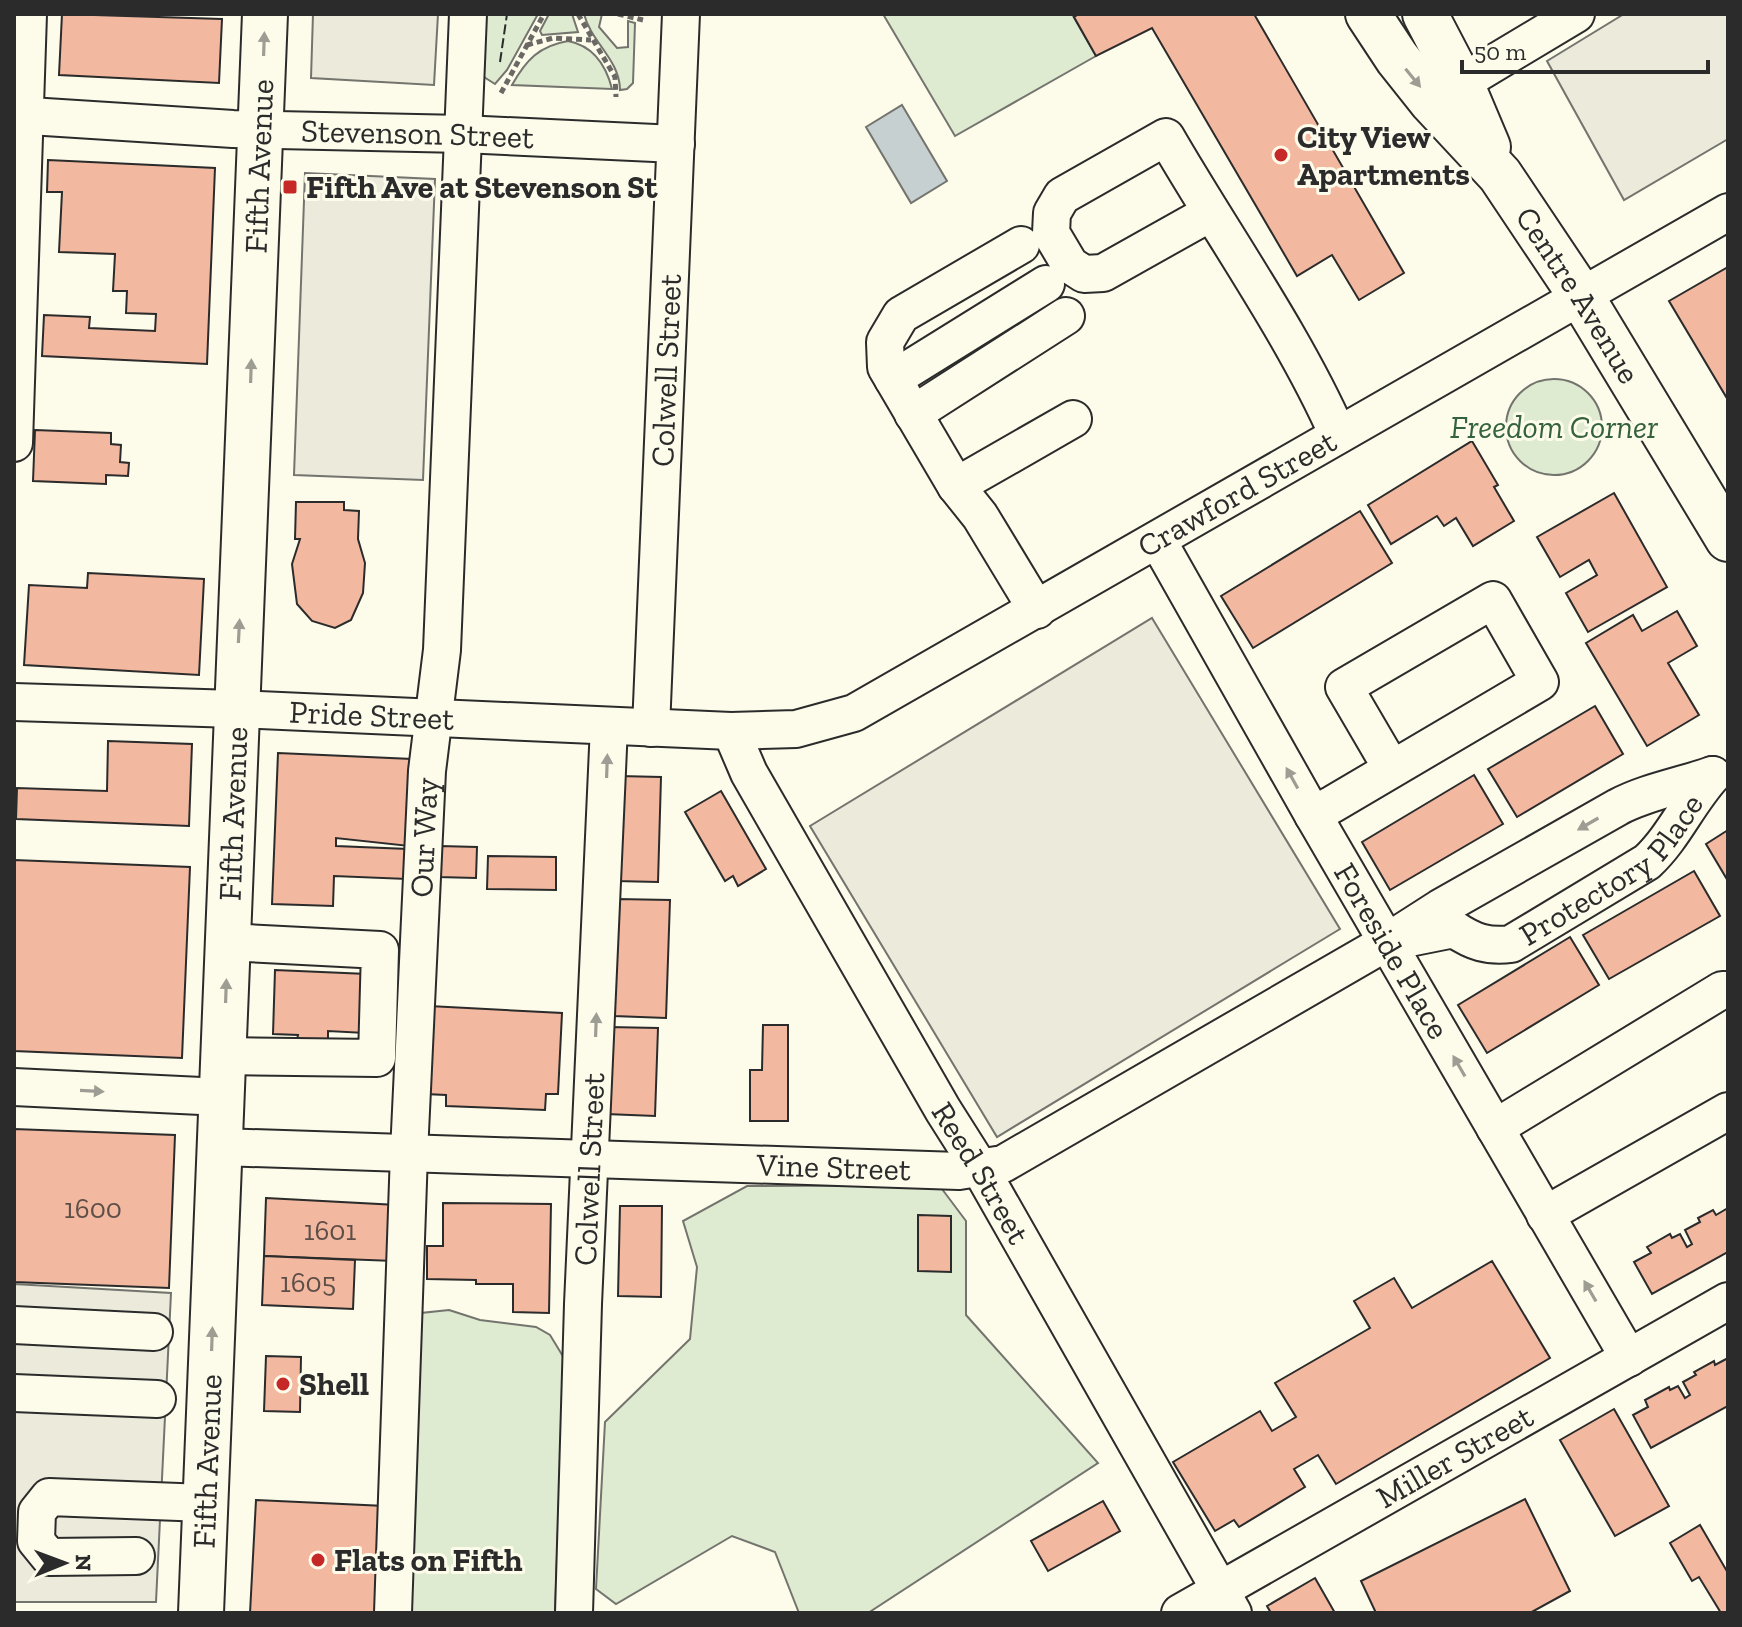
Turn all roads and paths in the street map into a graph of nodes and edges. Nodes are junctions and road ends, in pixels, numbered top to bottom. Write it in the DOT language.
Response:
graph roads {
  1 [pos="28,14"];
  2 [pos="265,14"];
  3 [pos="468,14"];
  4 [pos="544,14"];
  5 [pos="578,14"];
  6 [pos="618,14"];
  7 [pos="681,14"];
  8 [pos="1368,14"];
  9 [pos="1425,14"];
  10 [pos="1576,14"];
  11 [pos="643,20"];
  12 [pos="592,41"];
  13 [pos="527,45"];
  14 [pos="1461,83"];
  15 [pos="504,86"];
  16 [pos="616,97"];
  17 [pos="19,115"];
  18 [pos="260,130"];
  19 [pos="463,134"];
  20 [pos="676,144"];
  21 [pos="1500,175"];
  22 [pos="1728,212"];
  23 [pos="1210,213"];
  24 [pos="1021,245"];
  25 [pos="1046,284"];
  26 [pos="1581,296"];
  27 [pos="1066,316"];
  28 [pos="893,379"];
  29 [pos="913,414"];
  30 [pos="1073,419"];
  31 [pos="1338,435"];
  32 [pos="14,443"];
  33 [pos="956,486"];
  34 [pos="1728,539"];
  35 [pos="1158,541"];
  36 [pos="1037,610"];
  37 [pos="14,702"];
  38 [pos="235,709"];
  39 [pos="433,718"];
  40 [pos="609,726"];
  41 [pos="651,728"];
  42 [pos="731,731"];
  43 [pos="1392,769"];
  44 [pos="1720,771"];
  45 [pos="1633,799"];
  46 [pos="1313,815"];
  47 [pos="1664,847"];
  48 [pos="1470,892"];
  49 [pos="227,942"];
  50 [pos="1387,942"];
  51 [pos="1495,946"];
  52 [pos="1728,990"];
  53 [pos="222,1076"];
  54 [pos="14,1087"];
  55 [pos="1728,1111"];
  56 [pos="1495,1128"];
  57 [pos="220,1147"];
  58 [pos="409,1153"];
  59 [pos="590,1159"];
  60 [pos="981,1170"];
  61 [pos="1545,1215"];
  62 [pos="1728,1301"];
  63 [pos="14,1325"];
  64 [pos="154,1332"];
  65 [pos="1629,1358"];
  66 [pos="14,1393"];
  67 [pos="157,1399"];
  68 [pos="205,1503"];
  69 [pos="136,1556"];
  70 [pos="1227,1602"];
  71 [pos="201,1613"];
  72 [pos="393,1613"];
  73 [pos="574,1613"];
  74 [pos="1180,1613"];
  1 -- 17 [label="street"];
  18 -- 2 [label="main road, Fifth Avenue, one-way"];
  3 -- 19 [label="street, Our Way"];
  4 -- 13 [label="path"];
  5 -- 12 [label="path"];
  6 -- 11 [label="path"];
  7 -- 20 [label="street, Colwell Street"];
  8 -- 21 [label="main road, Centre Avenue, one-way"];
  9 -- 14 [label="main road, Centre Avenue"];
  10 -- 14 [label="street"];
  12 -- 13 [label="path"];
  12 -- 16 [label="path"];
  13 -- 15 [label="path"];
  14 -- 21 [label="main road, Centre Avenue"];
  17 -- 18 [label="street, Stevenson Street"];
  17 -- 32 [label="street"];
  18 -- 19 [label="street, Stevenson Street"];
  38 -- 18 [label="main road, Fifth Avenue, one-way"];
  19 -- 20 [label="street, Stevenson Street"];
  19 -- 39 [label="street, Our Way"];
  20 -- 41 [label="street, Colwell Street"];
  21 -- 26 [label="main road, Centre Avenue"];
  22 -- 26 [label="street, Crawford Street"];
  23 -- 31 [label="street"];
  24 -- 28 [label="street"];
  25 -- 28 [label="street"];
  26 -- 31 [label="street, Crawford Street"];
  26 -- 34 [label="main road, Centre Avenue"];
  27 -- 29 [label="street"];
  28 -- 29 [label="street"];
  29 -- 33 [label="street"];
  30 -- 33 [label="street"];
  31 -- 35 [label="street, Crawford Street"];
  33 -- 36 [label="street"];
  35 -- 36 [label="street, Crawford Street"];
  46 -- 35 [label="street, Foreside Place, one-way"];
  36 -- 42 [label="street, Crawford Street"];
  37 -- 38 [label="street, Pride Street"];
  38 -- 39 [label="street, Pride Street"];
  38 -- 49 [label="main road, Fifth Avenue"];
  39 -- 40 [label="street, Pride Street"];
  39 -- 58 [label="street, Our Way"];
  40 -- 41 [label="street, Pride Street"];
  59 -- 40 [label="street, Colwell Street, one-way"];
  41 -- 42 [label="street, Pride Street"];
  42 -- 60 [label="street, Reed Street"];
  43 -- 43 [label="street"];
  43 -- 46 [label="street"];
  44 -- 45 [label="street, Vine Street"];
  44 -- 47 [label="street, Protectory Place"];
  45 -- 47 [label="street"];
  45 -- 48 [label="street, Vine Street, one-way"];
  46 -- 50 [label="street, Foreside Place"];
  47 -- 51 [label="street, Protectory Place"];
  48 -- 50 [label="street, Vine Street"];
  48 -- 51 [label="street"];
  53 -- 49 [label="main road, Fifth Avenue, one-way"];
  49 -- 53 [label="street"];
  50 -- 51 [label="street, Protectory Place"];
  56 -- 50 [label="street, Foreside Place, one-way"];
  50 -- 60 [label="street, Vine Street"];
  52 -- 56 [label="street"];
  54 -- 53 [label="street, one-way"];
  53 -- 57 [label="main road, Fifth Avenue"];
  55 -- 61 [label="street"];
  56 -- 61 [label="street, Foreside Place"];
  57 -- 58 [label="street, Vine Street"];
  68 -- 57 [label="main road, Fifth Avenue, one-way"];
  58 -- 59 [label="street, Vine Street"];
  58 -- 72 [label="street, Our Way"];
  59 -- 60 [label="street, Vine Street"];
  59 -- 73 [label="street, Colwell Street"];
  60 -- 70 [label="street, Reed Street"];
  65 -- 61 [label="street, Foreside Place, one-way"];
  62 -- 65 [label="street, Miller Street"];
  63 -- 64 [label="street"];
  65 -- 70 [label="street, Miller Street"];
  66 -- 67 [label="street"];
  68 -- 69 [label="street"];
  68 -- 71 [label="main road, Fifth Avenue"];
  70 -- 74 [label="street, Miller Street"];
}
